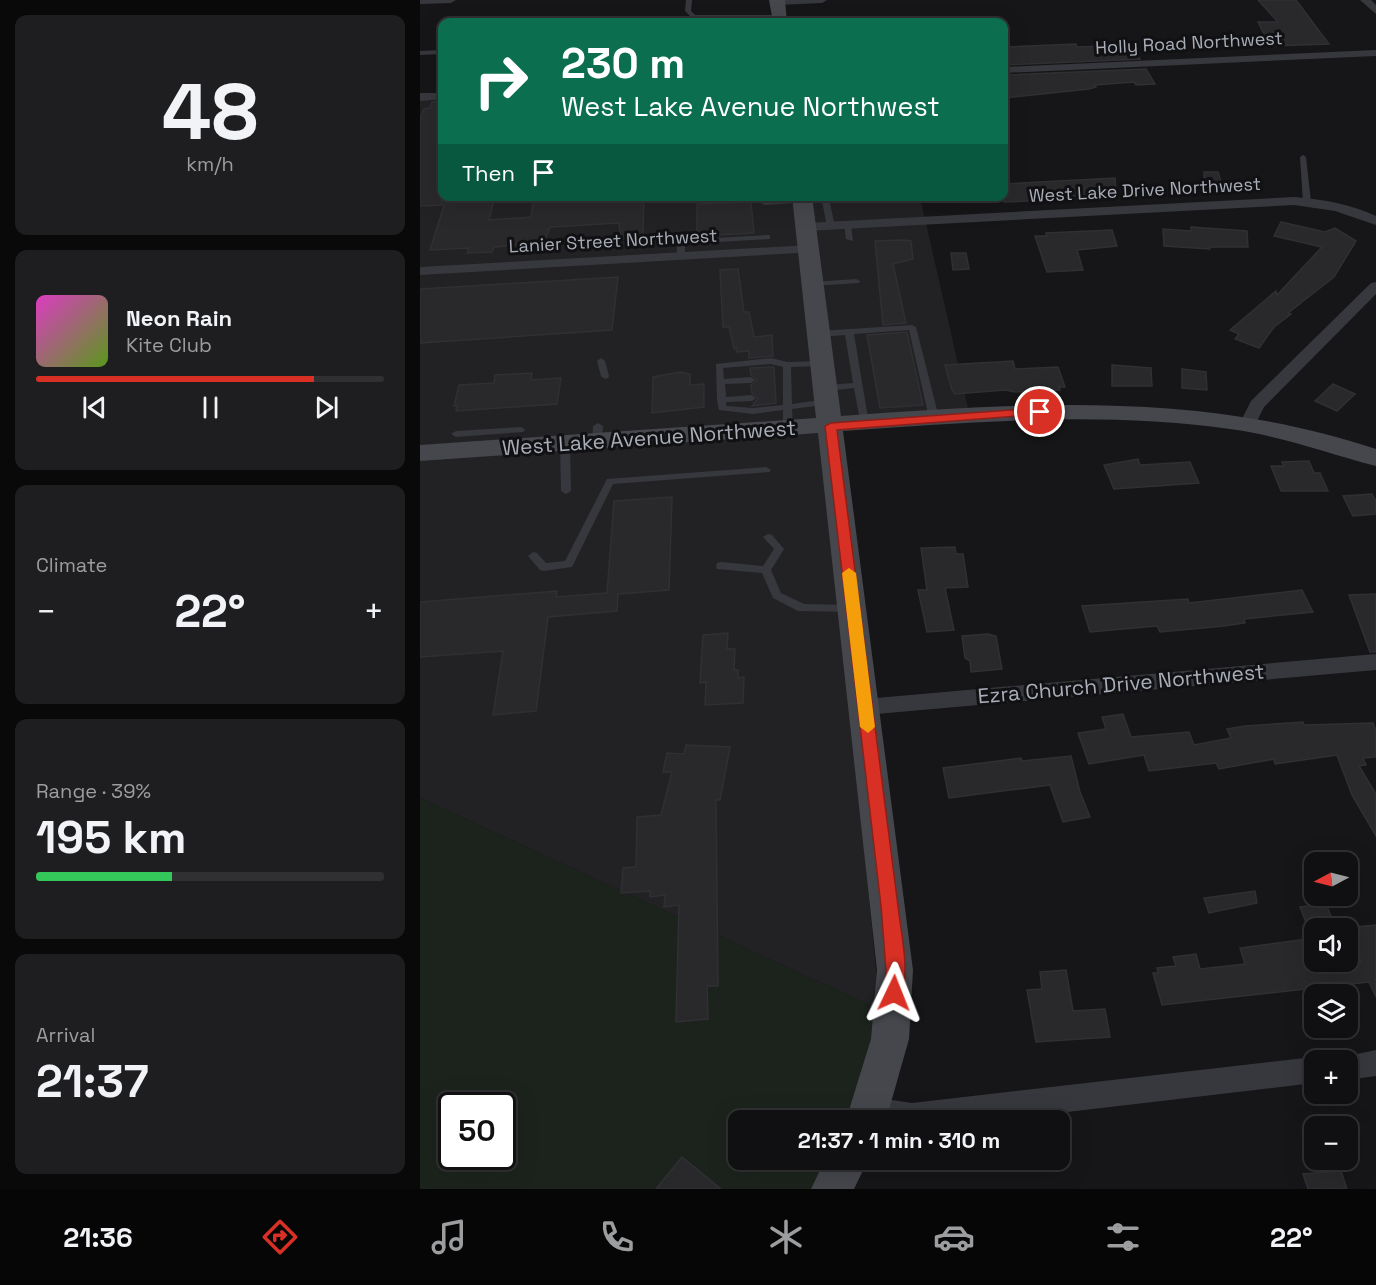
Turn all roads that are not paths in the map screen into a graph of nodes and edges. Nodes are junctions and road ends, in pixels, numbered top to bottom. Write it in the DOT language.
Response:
graph roads {
  1 [pos="451,0"];
  2 [pos="689,0"];
  3 [pos="822,0"];
  4 [pos="1365,0"];
  5 [pos="420,1"];
  6 [pos="779,10"];
  7 [pos="1376,11"];
  8 [pos="438,52"];
  9 [pos="420,53"];
  10 [pos="1376,53"];
  11 [pos="1008,70"];
  12 [pos="438,96"];
  13 [pos="420,97"];
  14 [pos="1303,157"];
  15 [pos="780,201"];
  16 [pos="802,201"];
  17 [pos="827,201"];
  18 [pos="1306,202"];
  19 [pos="765,203"];
  20 [pos="1376,221"];
  21 [pos="831,226"];
  22 [pos="807,238"];
  23 [pos="420,272"];
  24 [pos="856,281"];
  25 [pos="813,284"];
  26 [pos="1376,286"];
  27 [pos="849,331"];
  28 [pos="819,334"];
  29 [pos="600,361"];
  30 [pos="823,363"];
  31 [pos="787,365"];
  32 [pos="605,376"];
  33 [pos="774,378"];
  34 [pos="787,378"];
  35 [pos="751,380"];
  36 [pos="721,381"];
  37 [pos="858,385"];
  38 [pos="788,396"];
  39 [pos="776,397"];
  40 [pos="752,398"];
  41 [pos="721,400"];
  42 [pos="828,406"];
  43 [pos="788,418"];
  44 [pos="934,418"];
  45 [pos="1248,423"];
  46 [pos="864,424"];
  47 [pos="520,430"];
  48 [pos="460,440"];
  49 [pos="565,444"];
  50 [pos="420,453"];
  51 [pos="1376,458"];
  52 [pos="766,470"];
  53 [pos="566,491"];
  54 [pos="768,537"];
  55 [pos="533,556"];
  56 [pos="721,566"];
  57 [pos="766,570"];
  58 [pos="853,609"];
  59 [pos="1376,662"];
  60 [pos="865,707"];
  61 [pos="1376,1063"];
  62 [pos="1358,1065"];
  63 [pos="1304,1071"];
  64 [pos="870,1110"];
  65 [pos="972,1110"];
  66 [pos="842,1170"];
  67 [pos="832,1189"];
  1 -- 5 [label="street"];
  2 -- 6 [label="lane"];
  3 -- 6 [label="street"];
  4 -- 7 [label="street"];
  8 -- 9 [label="lane"];
  10 -- 11 [label="street, Holly Road Northwest"];
  12 -- 13 [label="street"];
  14 -- 18 [label="lane"];
  15 -- 19 [label="lane"];
  16 -- 22 [label="main road"];
  17 -- 21 [label="lane"];
  18 -- 20 [label="street, West Lake Drive Northwest"];
  18 -- 21 [label="street, West Lake Drive Northwest"];
  21 -- 22 [label="street, West Lake Drive Northwest"];
  22 -- 23 [label="street, Lanier Street Northwest"];
  22 -- 25 [label="main road"];
  24 -- 25 [label="lane"];
  25 -- 28 [label="main road"];
  26 -- 45 [label="street"];
  27 -- 28 [label="lane"];
  27 -- 37 [label="lane"];
  27 -- 44 [label="lane"];
  28 -- 30 [label="main road"];
  29 -- 32 [label="lane"];
  30 -- 31 [label="lane"];
  30 -- 42 [label="main road"];
  31 -- 34 [label="lane"];
  31 -- 36 [label="lane"];
  33 -- 34 [label="lane"];
  34 -- 38 [label="lane"];
  35 -- 36 [label="lane"];
  36 -- 41 [label="lane"];
  37 -- 42 [label="lane"];
  37 -- 46 [label="lane"];
  38 -- 39 [label="lane"];
  38 -- 43 [label="lane"];
  40 -- 41 [label="lane"];
  41 -- 43 [label="lane"];
  42 -- 43 [label="main road, West Lake Avenue Northwest"];
  42 -- 46 [label="main road, West Lake Avenue Northwest"];
  42 -- 58 [label="main road"];
  43 -- 49 [label="main road, West Lake Avenue Northwest"];
  44 -- 45 [label="main road, West Lake Avenue Northwest"];
  44 -- 46 [label="main road, West Lake Avenue Northwest"];
  45 -- 51 [label="main road, West Lake Avenue Northwest"];
  47 -- 48 [label="lane"];
  48 -- 49 [label="main road, West Lake Avenue Northwest"];
  48 -- 50 [label="main road, West Lake Avenue Northwest"];
  49 -- 53 [label="lane"];
  52 -- 55 [label="lane"];
  54 -- 57 [label="lane"];
  56 -- 57 [label="lane"];
  57 -- 58 [label="lane"];
  58 -- 60 [label="main road"];
  59 -- 60 [label="street, Ezra Church Drive Northwest"];
  60 -- 64 [label="main road"];
  61 -- 62 [label="street"];
  63 -- 65 [label="street"];
  66 -- 67 [label="main road"];
}
